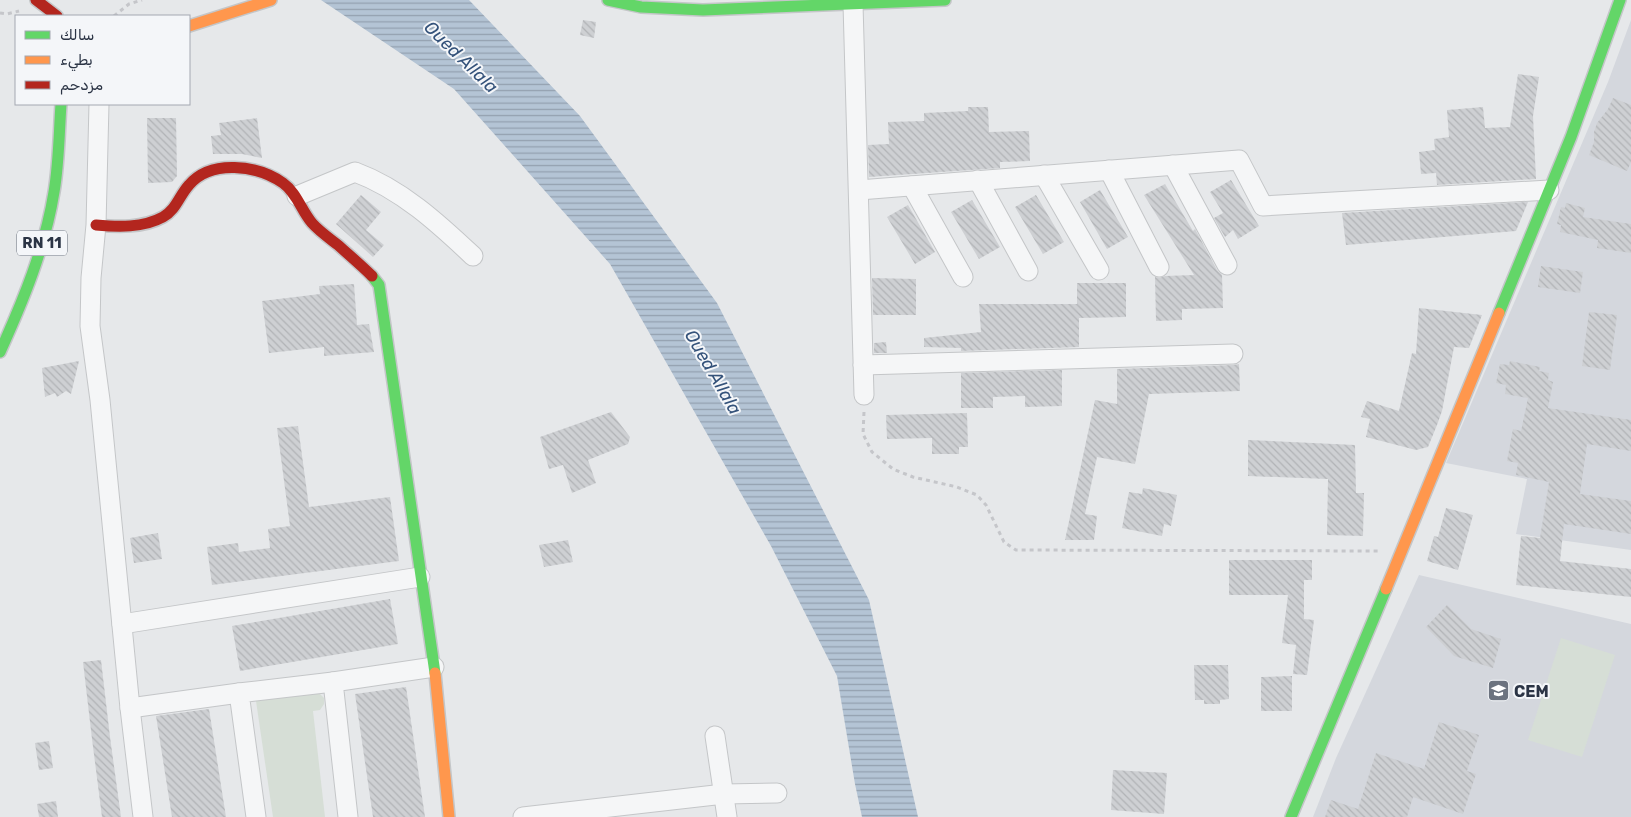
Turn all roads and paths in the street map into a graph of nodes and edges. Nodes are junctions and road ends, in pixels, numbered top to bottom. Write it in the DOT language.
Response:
graph roads {
  1 [pos="36,0"];
  2 [pos="142,0"];
  3 [pos="272,0"];
  4 [pos="609,0"];
  5 [pos="945,0"];
  6 [pos="1620,0"];
  7 [pos="853,4"];
  8 [pos="44,15"];
  9 [pos="56,15"];
  10 [pos="115,15"];
  11 [pos="190,26"];
  12 [pos="61,105"];
  13 [pos="68,105"];
  14 [pos="99,105"];
  15 [pos="60,127"];
  16 [pos="1173,165"];
  17 [pos="1109,170"];
  18 [pos="1044,175"];
  19 [pos="978,180"];
  20 [pos="912,186"];
  21 [pos="859,190"];
  22 [pos="1549,190"];
  23 [pos="297,196"];
  24 [pos="96,225"];
  25 [pos="473,256"];
  26 [pos="1227,265"];
  27 [pos="1159,267"];
  28 [pos="1099,270"];
  29 [pos="1028,271"];
  30 [pos="963,277"];
  31 [pos="0,352"];
  32 [pos="1233,354"];
  33 [pos="863,365"];
  34 [pos="864,395"];
  35 [pos="1401,551"];
  36 [pos="420,577"];
  37 [pos="122,624"];
  38 [pos="434,666"];
  39 [pos="333,682"];
  40 [pos="239,693"];
  41 [pos="130,708"];
  42 [pos="715,736"];
  43 [pos="778,793"];
  44 [pos="724,794"];
  45 [pos="143,817"];
  46 [pos="256,817"];
  47 [pos="348,817"];
  48 [pos="449,817"];
  49 [pos="523,817"];
  50 [pos="727,817"];
  51 [pos="1291,817"];
  1 -- 8 [label="street"];
  1 -- 9 [label="street"];
  2 -- 10 [label="path"];
  3 -- 11 [label="street"];
  4 -- 7 [label="street"];
  5 -- 7 [label="street"];
  6 -- 22 [label="street"];
  7 -- 21 [label="street"];
  12 -- 15 [label="street"];
  13 -- 15 [label="street"];
  14 -- 24 [label="street"];
  15 -- 31 [label="street, RN 11"];
  16 -- 17 [label="street"];
  16 -- 22 [label="street"];
  16 -- 26 [label="street"];
  17 -- 18 [label="street"];
  17 -- 27 [label="street"];
  18 -- 19 [label="street"];
  18 -- 28 [label="street"];
  19 -- 20 [label="street"];
  19 -- 29 [label="street"];
  20 -- 21 [label="street"];
  20 -- 30 [label="street"];
  21 -- 33 [label="street"];
  22 -- 35 [label="street"];
  23 -- 24 [label="street"];
  23 -- 25 [label="street"];
  23 -- 36 [label="street"];
  24 -- 37 [label="street"];
  32 -- 33 [label="street"];
  33 -- 34 [label="street"];
  34 -- 35 [label="path"];
  35 -- 51 [label="street"];
  36 -- 37 [label="street"];
  36 -- 38 [label="street"];
  37 -- 41 [label="street"];
  38 -- 39 [label="street"];
  38 -- 48 [label="street"];
  39 -- 40 [label="street"];
  39 -- 47 [label="street"];
  40 -- 41 [label="street"];
  40 -- 46 [label="street"];
  41 -- 45 [label="street"];
  42 -- 44 [label="street"];
  43 -- 44 [label="street"];
  44 -- 49 [label="street"];
  44 -- 50 [label="street"];
}
